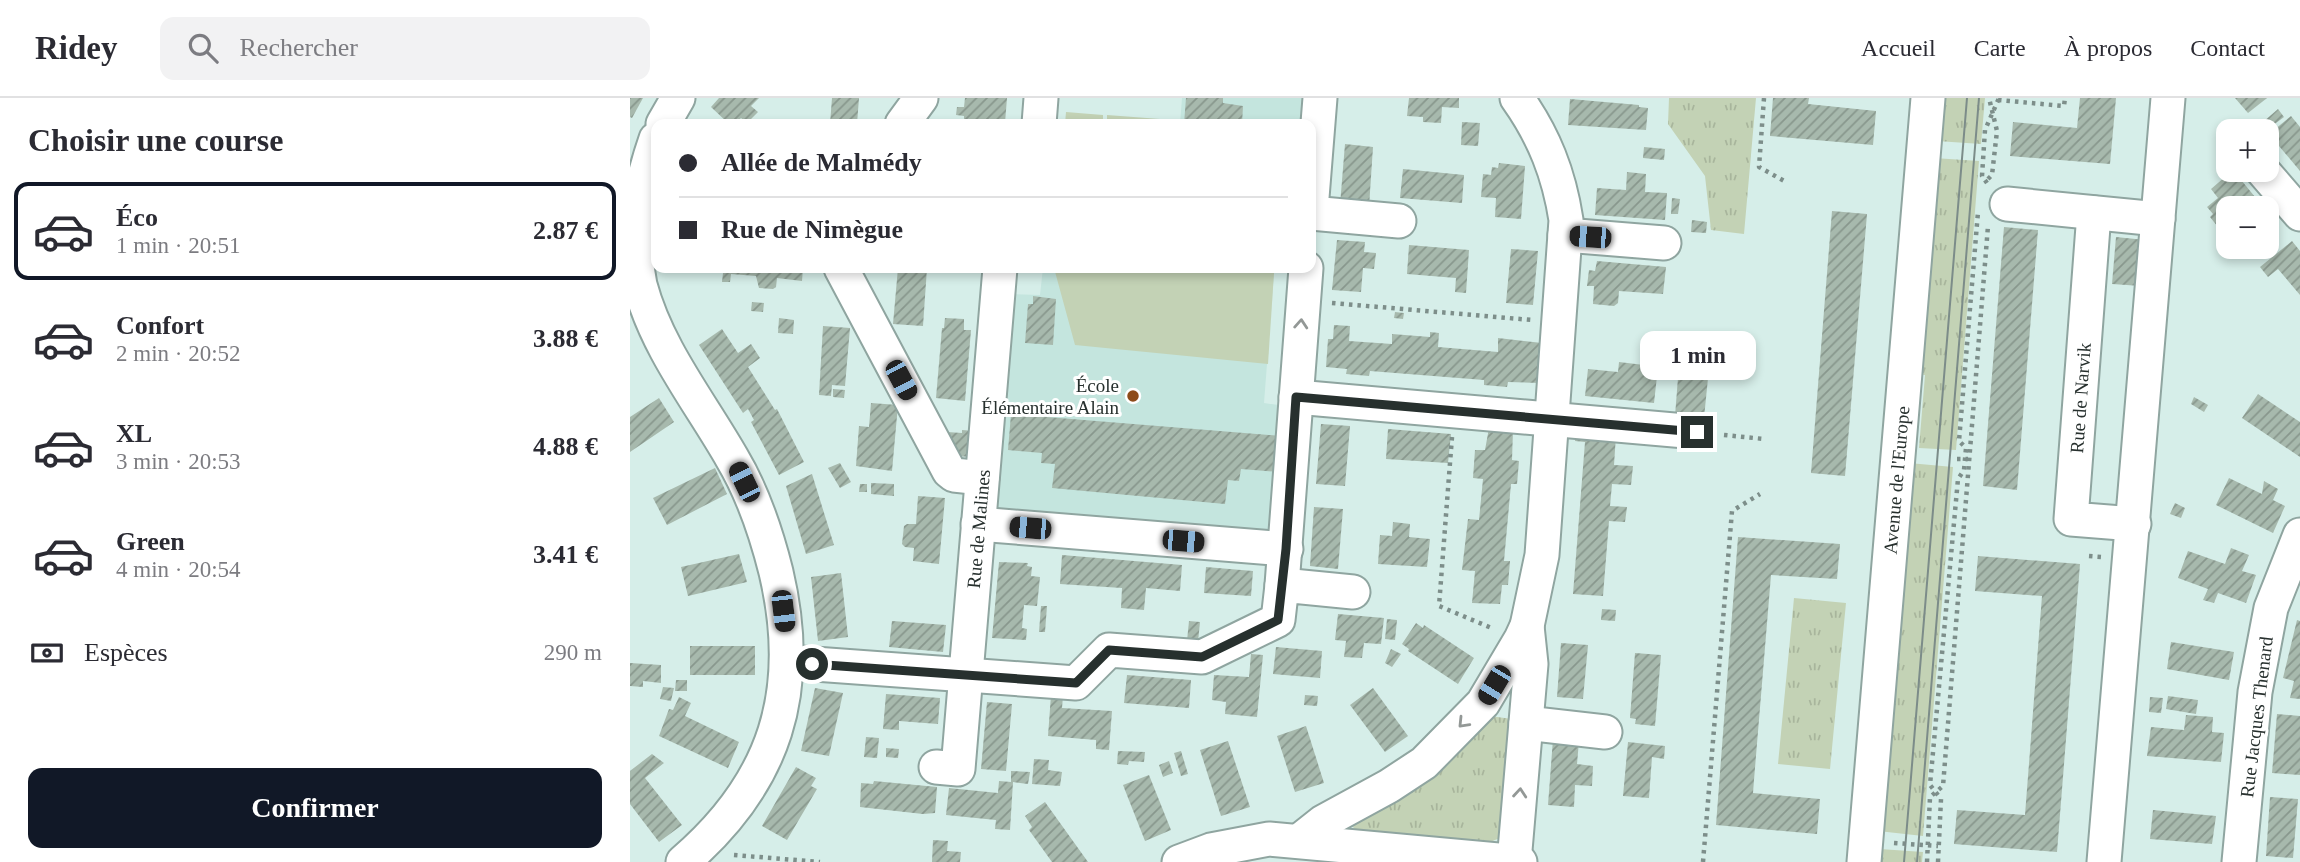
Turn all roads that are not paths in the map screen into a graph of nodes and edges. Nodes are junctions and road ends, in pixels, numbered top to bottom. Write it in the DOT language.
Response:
graph roads {
  1 [pos="678,98"];
  2 [pos="921,98"];
  3 [pos="1041,98"];
  4 [pos="1320,98"];
  5 [pos="1928,98"];
  6 [pos="2168,98"];
  7 [pos="1525,103"];
  8 [pos="666,119"];
  9 [pos="906,119"];
  10 [pos="1039,119"];
  11 [pos="1316,149"];
  12 [pos="651,152"];
  13 [pos="2272,182"];
  14 [pos="1988,198"];
  15 [pos="1316,213"];
  16 [pos="2094,213"];
  17 [pos="2300,214"];
  18 [pos="647,215"];
  19 [pos="2158,219"];
  20 [pos="1399,221"];
  21 [pos="1565,235"];
  22 [pos="1664,243"];
  23 [pos="844,273"];
  24 [pos="1000,273"];
  25 [pos="1306,273"];
  26 [pos="1296,397"];
  27 [pos="1552,419"];
  28 [pos="1697,432"];
  29 [pos="982,478"];
  30 [pos="978,524"];
  31 [pos="2134,524"];
  32 [pos="2300,535"];
  33 [pos="1286,549"];
  34 [pos="1282,585"];
  35 [pos="1353,592"];
  36 [pos="1524,633"];
  37 [pos="787,662"];
  38 [pos="966,677"];
  39 [pos="1526,723"];
  40 [pos="1605,732"];
  41 [pos="936,767"];
  42 [pos="1299,841"];
  43 [pos="689,857"];
  44 [pos="1179,862"];
  45 [pos="1514,862"];
  46 [pos="1520,862"];
  47 [pos="1864,862"];
  48 [pos="2104,862"];
  49 [pos="2239,862"];
  1 -- 8 [label="street"];
  2 -- 9 [label="street"];
  3 -- 10 [label="street"];
  4 -- 11 [label="street"];
  5 -- 47 [label="street, Avenue de l'Europe"];
  6 -- 19 [label="street"];
  7 -- 21 [label="street"];
  12 -- 18 [label="street"];
  13 -- 17 [label="street"];
  14 -- 16 [label="street"];
  15 -- 20 [label="street"];
  16 -- 19 [label="street"];
  16 -- 31 [label="street, Rue de Narvik"];
  18 -- 37 [label="street"];
  19 -- 31 [label="street"];
  21 -- 22 [label="street"];
  21 -- 27 [label="street"];
  23 -- 29 [label="street"];
  24 -- 29 [label="street, Rue de Malines"];
  26 -- 25 [label="street, one-way"];
  26 -- 27 [label="street"];
  26 -- 33 [label="street"];
  27 -- 28 [label="street"];
  27 -- 36 [label="street"];
  29 -- 30 [label="street, Rue de Malines"];
  30 -- 33 [label="street"];
  30 -- 38 [label="street, Rue de Malines"];
  31 -- 48 [label="street"];
  32 -- 49 [label="street, Rue Jacques Thenard"];
  33 -- 34 [label="street"];
  34 -- 35 [label="street"];
  34 -- 38 [label="street"];
  36 -- 39 [label="street"];
  36 -- 42 [label="street, one-way"];
  37 -- 38 [label="street"];
  37 -- 43 [label="street"];
  38 -- 41 [label="street, Rue de Malines"];
  39 -- 40 [label="street"];
  45 -- 39 [label="street, one-way"];
  42 -- 44 [label="street"];
  42 -- 45 [label="street"];
  45 -- 46 [label="street"];
}
